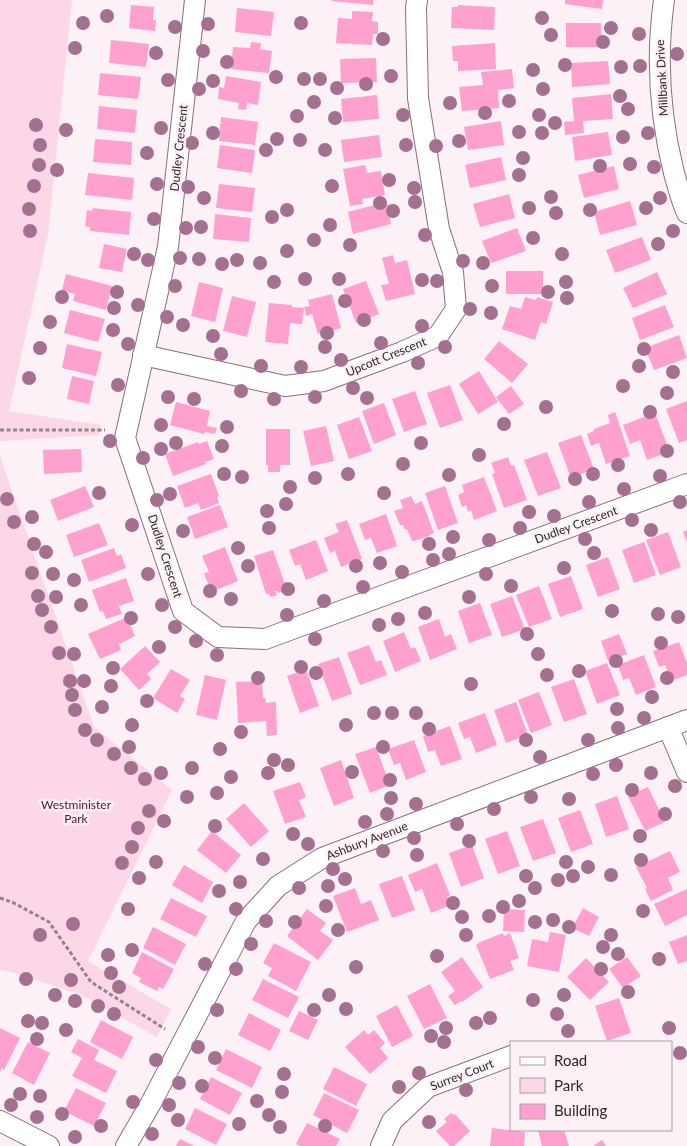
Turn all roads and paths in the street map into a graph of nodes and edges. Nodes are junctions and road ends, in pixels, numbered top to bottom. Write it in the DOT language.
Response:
graph roads {
  1 [pos="195,0"];
  2 [pos="417,0"];
  3 [pos="664,0"];
  4 [pos="687,213"];
  5 [pos="143,354"];
  6 [pos="0,430"];
  7 [pos="105,430"];
  8 [pos="687,484"];
  9 [pos="687,720"];
  10 [pos="668,727"];
  11 [pos="687,772"];
  12 [pos="0,898"];
  13 [pos="165,1029"];
  14 [pos="510,1056"];
  15 [pos="0,1121"];
  16 [pos="49,1146"];
  17 [pos="126,1146"];
  18 [pos="381,1146"];
  1 -- 5 [label="street, Dudley Crescent"];
  2 -- 5 [label="street, Upcott Crescent"];
  3 -- 4 [label="street, Millbank Drive"];
  5 -- 8 [label="street, Dudley Crescent"];
  6 -- 7 [label="path"];
  9 -- 10 [label="street, Ashbury Avenue"];
  10 -- 11 [label="street"];
  10 -- 17 [label="street, Ashbury Avenue"];
  12 -- 13 [label="path"];
  14 -- 18 [label="street, Surrey Court"];
  15 -- 16 [label="street"];
}
